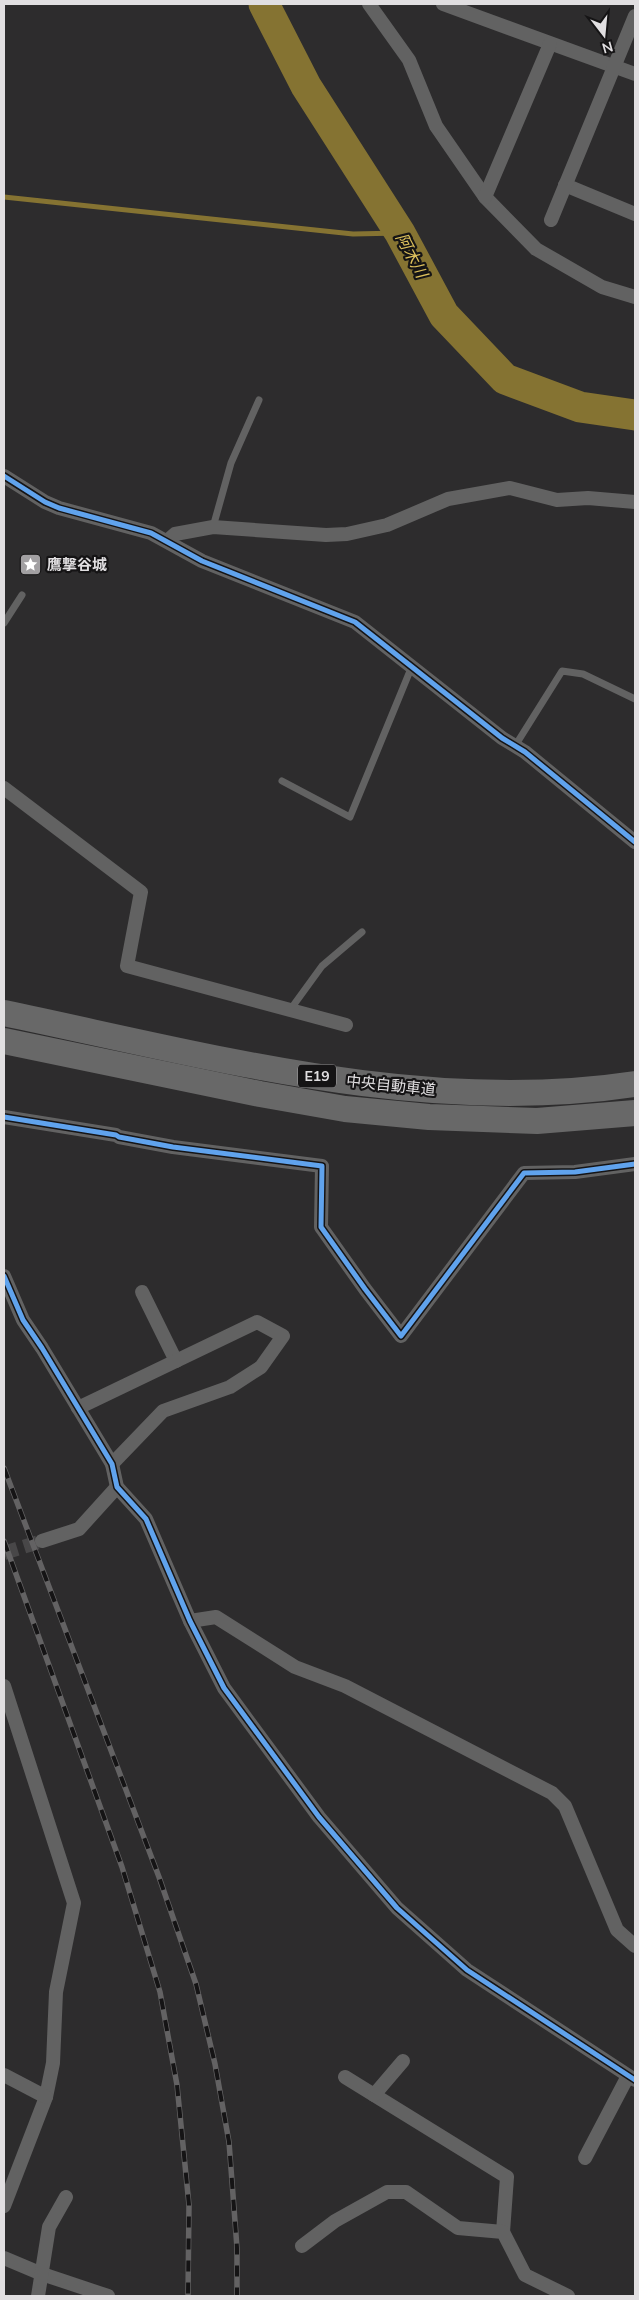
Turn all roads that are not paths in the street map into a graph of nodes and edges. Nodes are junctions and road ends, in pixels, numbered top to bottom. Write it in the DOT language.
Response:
graph roads {
  1 [pos="369,4"];
  2 [pos="443,4"];
  3 [pos="635,16"];
  4 [pos="550,44"];
  5 [pos="614,68"];
  6 [pos="635,74"];
  7 [pos="565,185"];
  8 [pos="485,197"];
  9 [pos="635,214"];
  10 [pos="551,220"];
  11 [pos="635,297"];
  12 [pos="259,400"];
  13 [pos="4,476"];
  14 [pos="635,502"];
  15 [pos="214,527"];
  16 [pos="167,541"];
  17 [pos="22,594"];
  18 [pos="4,623"];
  19 [pos="412,666"];
  20 [pos="635,699"];
  21 [pos="514,746"];
  22 [pos="282,781"];
  23 [pos="4,788"];
  24 [pos="635,842"];
  25 [pos="362,932"];
  26 [pos="290,1010"];
  27 [pos="4,1013"];
  28 [pos="346,1025"];
  29 [pos="4,1041"];
  30 [pos="635,1084"];
  31 [pos="635,1113"];
  32 [pos="4,1117"];
  33 [pos="635,1164"];
  34 [pos="4,1276"];
  35 [pos="142,1292"];
  36 [pos="176,1361"];
  37 [pos="78,1408"];
  38 [pos="112,1464"];
  39 [pos="117,1487"];
  40 [pos="42,1541"];
  41 [pos="190,1621"];
  42 [pos="4,1686"];
  43 [pos="635,1946"];
  44 [pos="403,2061"];
  45 [pos="4,2075"];
  46 [pos="345,2077"];
  47 [pos="632,2078"];
  48 [pos="374,2095"];
  49 [pos="46,2097"];
  50 [pos="585,2158"];
  51 [pos="66,2197"];
  52 [pos="4,2206"];
  53 [pos="503,2232"];
  54 [pos="302,2246"];
  55 [pos="4,2258"];
  56 [pos="42,2274"];
  57 [pos="38,2296"];
  58 [pos="108,2296"];
  59 [pos="568,2296"];
  1 -- 8 [label="street"];
  2 -- 4 [label="street"];
  3 -- 5 [label="street"];
  4 -- 5 [label="street"];
  4 -- 8 [label="street"];
  5 -- 6 [label="street"];
  5 -- 7 [label="street"];
  7 -- 9 [label="street"];
  7 -- 10 [label="street"];
  8 -- 11 [label="street"];
  12 -- 15 [label="lane"];
  13 -- 16 [label="street"];
  14 -- 15 [label="street"];
  15 -- 16 [label="street"];
  16 -- 19 [label="street"];
  17 -- 18 [label="lane"];
  19 -- 21 [label="street"];
  19 -- 22 [label="lane"];
  20 -- 21 [label="lane"];
  21 -- 24 [label="street"];
  23 -- 26 [label="street"];
  25 -- 26 [label="lane"];
  26 -- 28 [label="street"];
  27 -- 30 [label="highway, 中央自動車道 / E19"];
  29 -- 31 [label="highway, 中央自動車道 / E19"];
  32 -- 33 [label="street"];
  34 -- 37 [label="street"];
  35 -- 36 [label="street"];
  36 -- 37 [label="street"];
  36 -- 38 [label="street"];
  37 -- 38 [label="street"];
  38 -- 39 [label="street"];
  39 -- 40 [label="street"];
  39 -- 41 [label="street"];
  41 -- 43 [label="street"];
  41 -- 47 [label="street"];
  42 -- 49 [label="street"];
  44 -- 48 [label="street"];
  45 -- 49 [label="street"];
  46 -- 48 [label="street"];
  47 -- 50 [label="street"];
  48 -- 53 [label="street"];
  49 -- 52 [label="street"];
  51 -- 56 [label="street"];
  53 -- 54 [label="street"];
  53 -- 59 [label="street"];
  55 -- 56 [label="street"];
  56 -- 57 [label="street"];
  56 -- 58 [label="street"];
}
